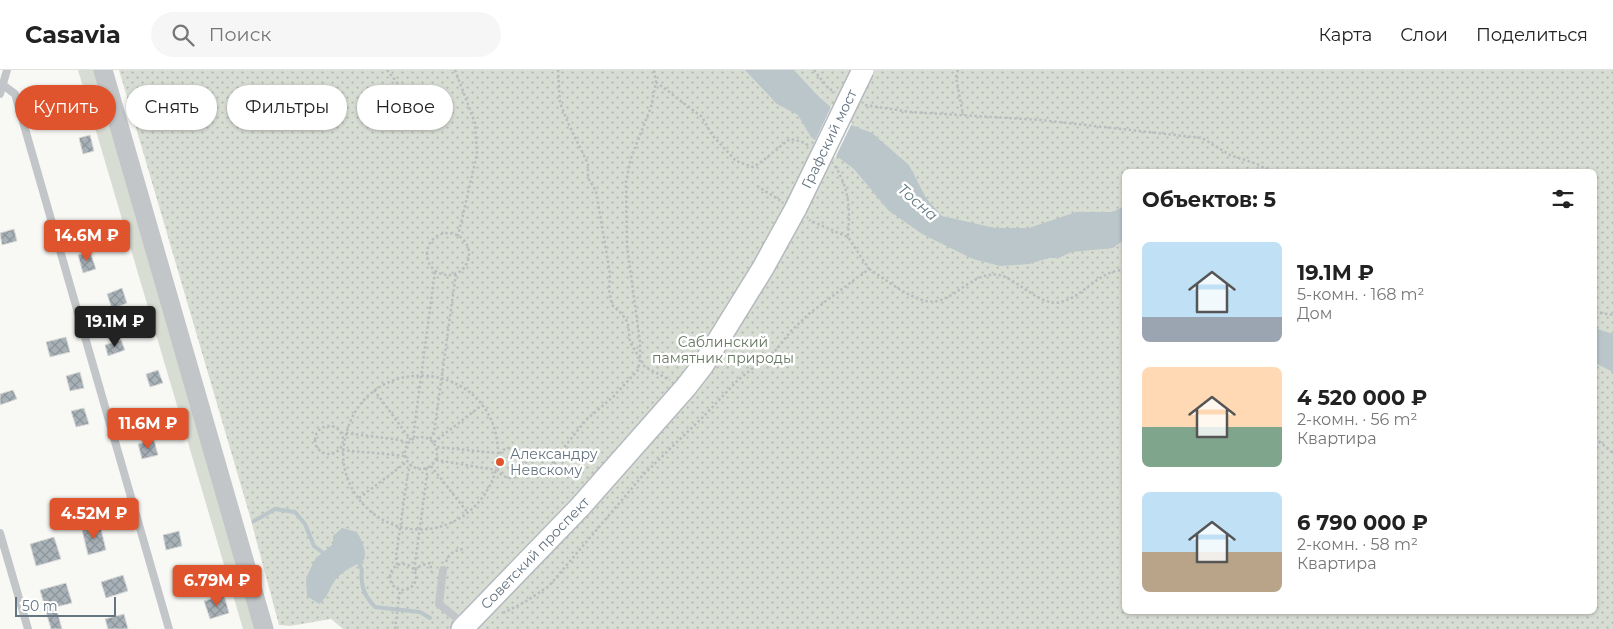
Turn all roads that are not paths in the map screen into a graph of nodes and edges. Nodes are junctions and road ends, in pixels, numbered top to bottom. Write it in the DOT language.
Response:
graph roads {
  1 [pos="7,70"];
  2 [pos="102,70"];
  3 [pos="862,70"];
  4 [pos="1,85"];
  5 [pos="0,94"];
  6 [pos="795,210"];
  7 [pos="0,532"];
  8 [pos="443,570"];
  9 [pos="464,627"];
  10 [pos="28,629"];
  11 [pos="169,629"];
  12 [pos="264,629"];
  1 -- 4 [label="lane"];
  2 -- 12 [label="street"];
  3 -- 6 [label="main road, Графский мост, bridge"];
  4 -- 5 [label="lane"];
  4 -- 11 [label="lane"];
  6 -- 9 [label="main road, Советский проспект"];
  7 -- 10 [label="lane"];
  8 -- 9 [label="lane"];
}
